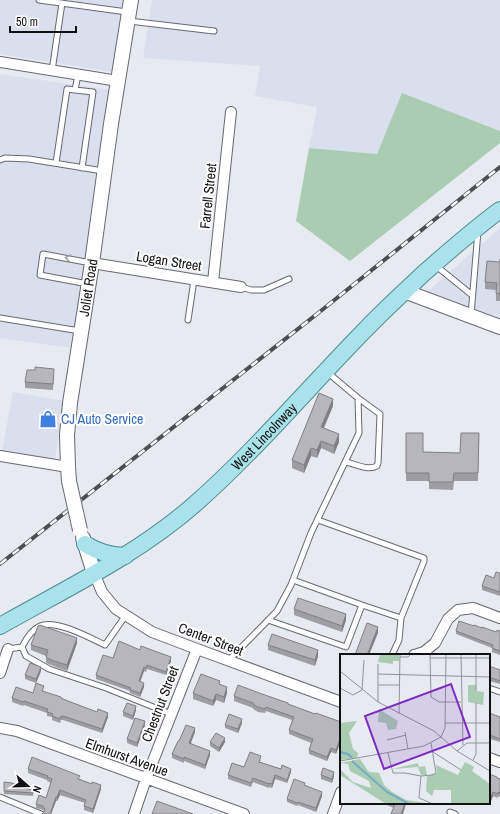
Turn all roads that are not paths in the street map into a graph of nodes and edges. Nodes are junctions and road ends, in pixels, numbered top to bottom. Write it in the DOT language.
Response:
graph roads {
  1 [pos="39,0"];
  2 [pos="62,3"];
  3 [pos="130,11"];
  4 [pos="214,31"];
  5 [pos="0,62"];
  6 [pos="52,71"];
  7 [pos="78,75"];
  8 [pos="118,81"];
  9 [pos="75,90"];
  10 [pos="231,112"];
  11 [pos="0,160"];
  12 [pos="56,163"];
  13 [pos="82,168"];
  14 [pos="105,171"];
  15 [pos="500,210"];
  16 [pos="478,227"];
  17 [pos="92,263"];
  18 [pos="434,265"];
  19 [pos="290,279"];
  20 [pos="194,280"];
  21 [pos="213,282"];
  22 [pos="89,284"];
  23 [pos="241,288"];
  24 [pos="404,291"];
  25 [pos="472,295"];
  26 [pos="471,316"];
  27 [pos="0,318"];
  28 [pos="188,320"];
  29 [pos="500,327"];
  30 [pos="82,332"];
  31 [pos="326,371"];
  32 [pos="358,398"];
  33 [pos="0,456"];
  34 [pos="346,462"];
  35 [pos="68,467"];
  36 [pos="318,520"];
  37 [pos="83,537"];
  38 [pos="125,556"];
  39 [pos="94,573"];
  40 [pos="293,580"];
  41 [pos="362,605"];
  42 [pos="126,615"];
  43 [pos="401,618"];
  44 [pos="500,618"];
  45 [pos="268,620"];
  46 [pos="0,626"];
  47 [pos="22,647"];
  48 [pos="8,649"];
  49 [pos="197,649"];
  50 [pos="392,654"];
  51 [pos="425,654"];
  52 [pos="228,660"];
  53 [pos="0,673"];
  54 [pos="490,688"];
  55 [pos="500,692"];
  56 [pos="340,702"];
  57 [pos="171,714"];
  58 [pos="0,728"];
  59 [pos="490,758"];
  60 [pos="500,762"];
  61 [pos="146,779"];
  62 [pos="340,795"];
  63 [pos="0,797"];
  64 [pos="41,814"];
  65 [pos="134,814"];
  66 [pos="244,814"];
  67 [pos="333,814"];
  1 -- 2 [label="lane"];
  2 -- 3 [label="lane"];
  2 -- 6 [label="lane"];
  3 -- 4 [label="lane"];
  3 -- 8 [label="main road, Joliet Road"];
  5 -- 6 [label="street"];
  6 -- 7 [label="street"];
  7 -- 8 [label="street"];
  7 -- 9 [label="lane"];
  8 -- 14 [label="main road, Joliet Road"];
  9 -- 12 [label="lane"];
  9 -- 13 [label="lane"];
  10 -- 21 [label="street, Farrell Street"];
  11 -- 12 [label="lane"];
  12 -- 13 [label="lane"];
  13 -- 14 [label="lane"];
  14 -- 17 [label="main road, Joliet Road"];
  15 -- 16 [label="main road, West Lincolnway"];
  16 -- 18 [label="main road, West Lincolnway"];
  16 -- 25 [label="lane"];
  17 -- 20 [label="street, Logan Street"];
  17 -- 22 [label="main road, Joliet Road"];
  17 -- 22 [label="lane, one-way"];
  18 -- 24 [label="main road, West Lincolnway"];
  18 -- 25 [label="lane"];
  19 -- 23 [label="lane"];
  20 -- 21 [label="street, Logan Street"];
  20 -- 28 [label="lane"];
  21 -- 23 [label="street, Logan Street"];
  22 -- 30 [label="main road, Joliet Road"];
  24 -- 26 [label="main road"];
  24 -- 31 [label="main road, West Lincolnway"];
  25 -- 26 [label="lane"];
  26 -- 29 [label="main road"];
  27 -- 30 [label="lane"];
  30 -- 35 [label="main road, Joliet Road"];
  31 -- 32 [label="lane"];
  31 -- 38 [label="main road, West Lincolnway"];
  32 -- 34 [label="lane"];
  32 -- 34 [label="lane"];
  33 -- 35 [label="street"];
  34 -- 36 [label="lane"];
  35 -- 37 [label="main road, Joliet Road, bridge"];
  36 -- 40 [label="lane"];
  36 -- 43 [label="lane"];
  37 -- 38 [label="main road"];
  37 -- 39 [label="main road, Joliet Road"];
  38 -- 39 [label="main road, West Lincolnway"];
  39 -- 42 [label="street, Center Street"];
  39 -- 46 [label="main road, West Lincolnway"];
  40 -- 41 [label="lane"];
  40 -- 45 [label="lane"];
  41 -- 43 [label="lane"];
  41 -- 45 [label="lane"];
  42 -- 47 [label="lane"];
  42 -- 49 [label="street, Center Street"];
  43 -- 50 [label="lane"];
  44 -- 51 [label="street"];
  45 -- 52 [label="lane"];
  47 -- 48 [label="lane"];
  47 -- 57 [label="lane"];
  48 -- 53 [label="street"];
  49 -- 52 [label="street, Center Street"];
  49 -- 57 [label="street, Chestnut Street"];
  52 -- 56 [label="street, Center Street"];
  54 -- 55 [label="lane"];
  57 -- 61 [label="street, Chestnut Street"];
  58 -- 61 [label="street, Elmhurst Avenue"];
  59 -- 60 [label="street"];
  61 -- 65 [label="street, Chestnut Street"];
  61 -- 66 [label="street, Elmhurst Avenue"];
  62 -- 67 [label="street"];
  63 -- 64 [label="lane"];
}
